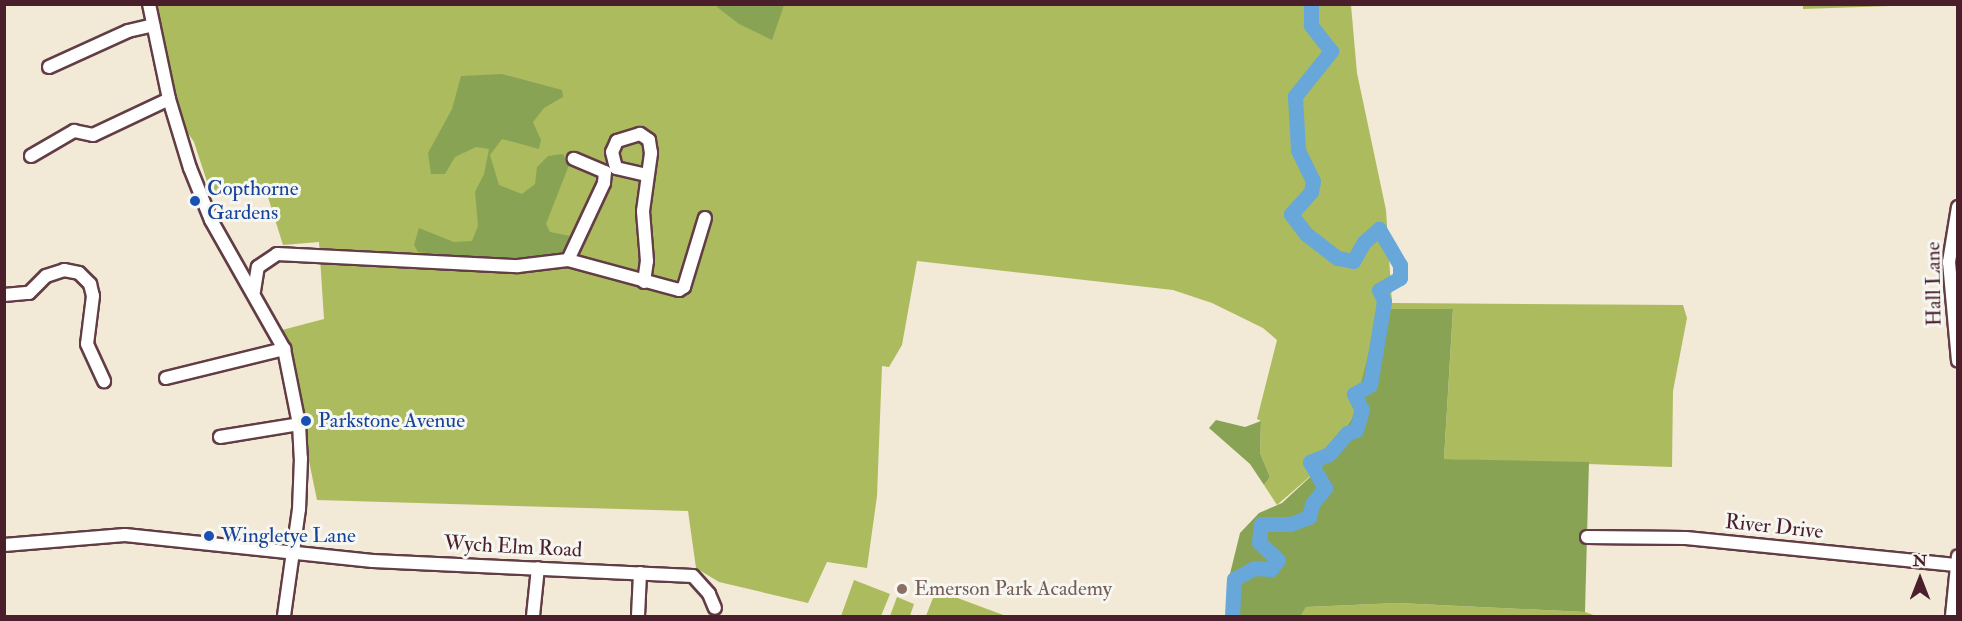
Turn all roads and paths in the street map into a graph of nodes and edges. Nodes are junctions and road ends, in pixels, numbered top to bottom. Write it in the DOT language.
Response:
graph roads {
  1 [pos="149,4"];
  2 [pos="153,25"];
  3 [pos="49,67"];
  4 [pos="169,99"];
  5 [pos="31,156"];
  6 [pos="574,159"];
  7 [pos="647,175"];
  8 [pos="1958,207"];
  9 [pos="705,218"];
  10 [pos="568,260"];
  11 [pos="236,261"];
  12 [pos="258,267"];
  13 [pos="644,282"];
  14 [pos="254,291"];
  15 [pos="4,295"];
  16 [pos="284,349"];
  17 [pos="1958,361"];
  18 [pos="166,378"];
  19 [pos="104,381"];
  20 [pos="299,424"];
  21 [pos="220,437"];
  22 [pos="1587,537"];
  23 [pos="4,545"];
  24 [pos="291,554"];
  25 [pos="1957,560"];
  26 [pos="538,568"];
  27 [pos="640,573"];
  28 [pos="715,608"];
  29 [pos="284,616"];
  30 [pos="533,616"];
  31 [pos="638,616"];
  32 [pos="1952,616"];
  1 -- 2 [label="street"];
  2 -- 3 [label="street"];
  2 -- 4 [label="street"];
  4 -- 5 [label="street"];
  4 -- 11 [label="street"];
  6 -- 10 [label="street"];
  7 -- 13 [label="street"];
  8 -- 17 [label="street, Hall Lane"];
  9 -- 13 [label="street"];
  10 -- 12 [label="street"];
  10 -- 13 [label="street"];
  11 -- 12 [label="street"];
  11 -- 14 [label="street"];
  12 -- 14 [label="street"];
  14 -- 16 [label="street"];
  15 -- 19 [label="street"];
  16 -- 18 [label="street"];
  16 -- 20 [label="street"];
  20 -- 21 [label="street"];
  20 -- 24 [label="street"];
  22 -- 25 [label="street, River Drive"];
  23 -- 24 [label="street"];
  24 -- 26 [label="street, Wych Elm Road"];
  24 -- 29 [label="street"];
  25 -- 32 [label="street"];
  26 -- 27 [label="street, Wych Elm Road"];
  26 -- 30 [label="street"];
  27 -- 28 [label="street, Wych Elm Road"];
  27 -- 31 [label="street"];
}
